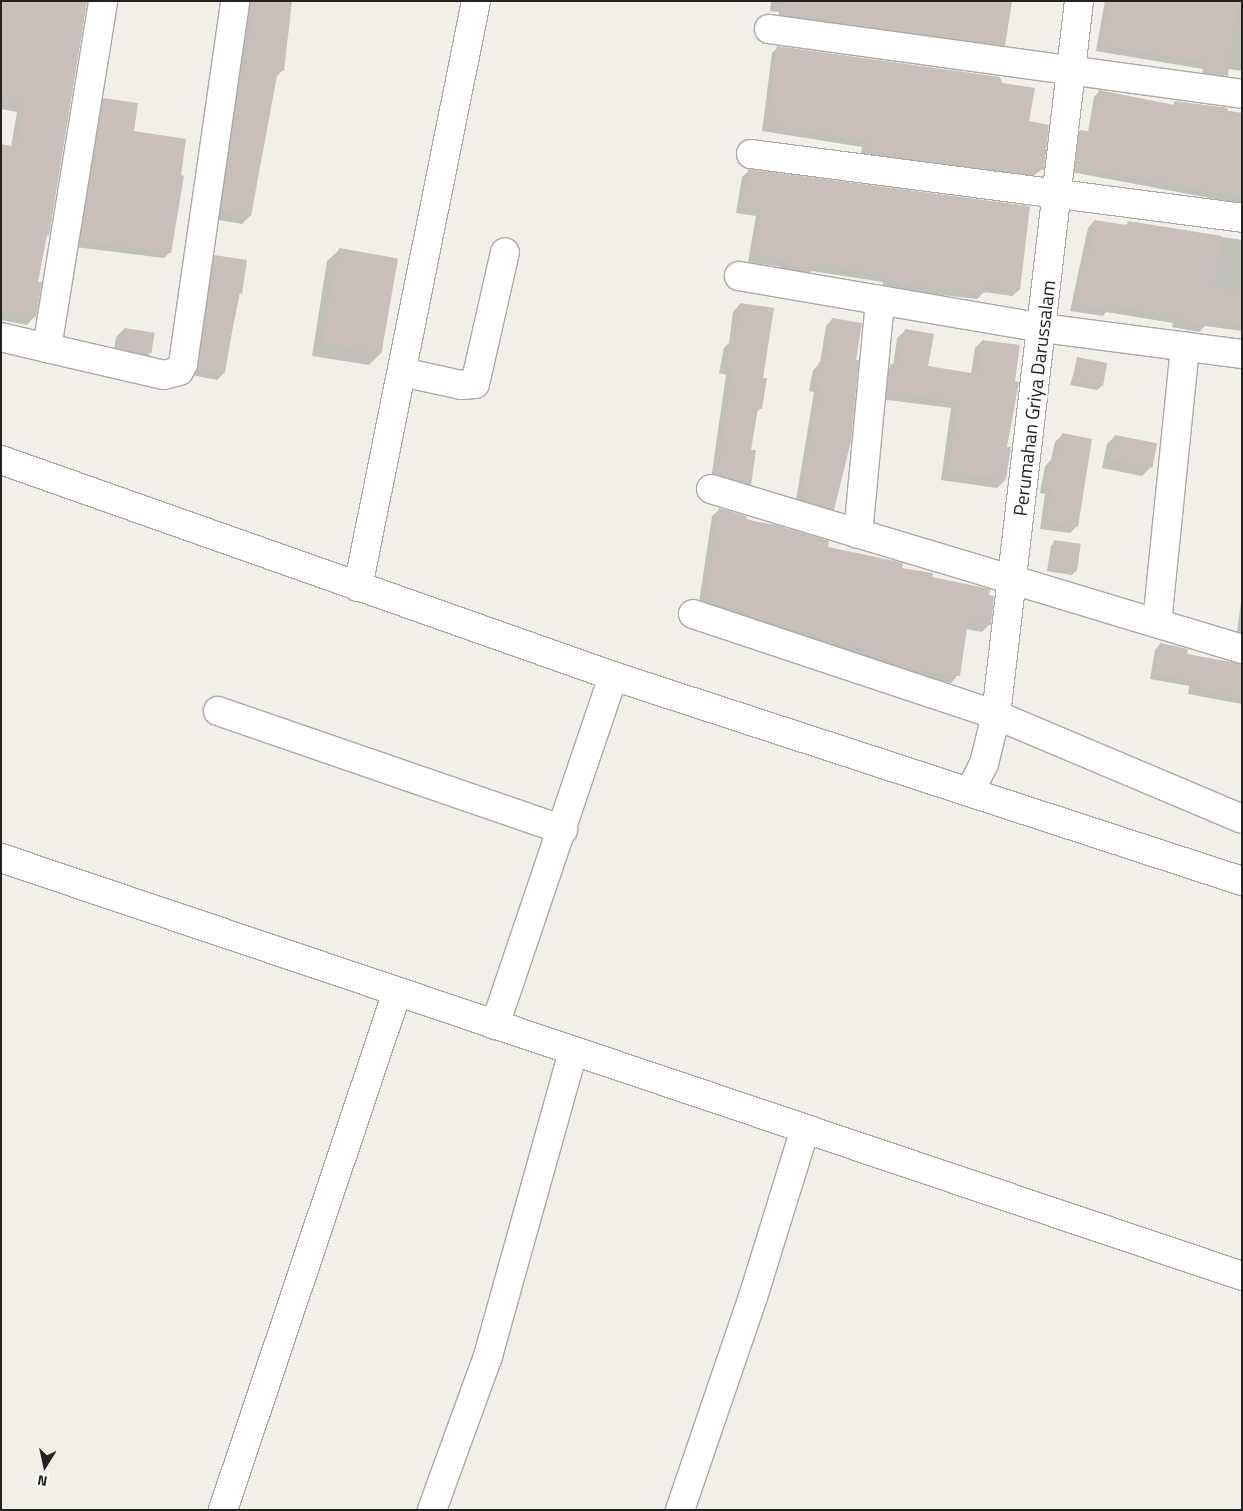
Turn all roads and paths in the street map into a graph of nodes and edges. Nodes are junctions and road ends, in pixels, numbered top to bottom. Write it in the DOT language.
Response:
graph roads {
  1 [pos="103,1"];
  2 [pos="235,1"];
  3 [pos="476,1"];
  4 [pos="1079,1"];
  5 [pos="769,29"];
  6 [pos="1072,70"];
  7 [pos="1242,94"];
  8 [pos="751,154"];
  9 [pos="1058,192"];
  10 [pos="1242,218"];
  11 [pos="505,252"];
  12 [pos="739,276"];
  13 [pos="880,300"];
  14 [pos="1042,328"];
  15 [pos="1,337"];
  16 [pos="1185,346"];
  17 [pos="47,348"];
  18 [pos="1242,354"];
  19 [pos="402,372"];
  20 [pos="1,460"];
  21 [pos="712,490"];
  22 [pos="858,534"];
  23 [pos="1012,580"];
  24 [pos="358,587"];
  25 [pos="693,614"];
  26 [pos="1157,624"];
  27 [pos="1242,649"];
  28 [pos="613,676"];
  29 [pos="218,712"];
  30 [pos="993,725"];
  31 [pos="970,791"];
  32 [pos="1242,819"];
  33 [pos="563,830"];
  34 [pos="1,858"];
  35 [pos="1242,881"];
  36 [pos="398,992"];
  37 [pos="498,1014"];
  38 [pos="573,1051"];
  39 [pos="805,1128"];
  40 [pos="1242,1276"];
  41 [pos="223,1510"];
  42 [pos="432,1510"];
  43 [pos="680,1510"];
  1 -- 17 [label="street"];
  2 -- 17 [label="street"];
  3 -- 19 [label="street"];
  4 -- 6 [label="street, Perumahan Griya Darussalam"];
  5 -- 6 [label="street"];
  6 -- 7 [label="street"];
  6 -- 9 [label="street, Perumahan Griya Darussalam"];
  8 -- 9 [label="street"];
  9 -- 10 [label="street"];
  9 -- 14 [label="street, Perumahan Griya Darussalam"];
  11 -- 19 [label="street"];
  12 -- 13 [label="street"];
  13 -- 14 [label="street"];
  13 -- 22 [label="street"];
  14 -- 16 [label="street"];
  14 -- 23 [label="street, Perumahan Griya Darussalam"];
  15 -- 17 [label="street"];
  16 -- 18 [label="street"];
  16 -- 26 [label="street"];
  19 -- 24 [label="street"];
  20 -- 24 [label="street"];
  21 -- 22 [label="street"];
  22 -- 23 [label="street"];
  23 -- 26 [label="street"];
  23 -- 30 [label="street, Perumahan Griya Darussalam"];
  24 -- 28 [label="street"];
  25 -- 30 [label="street"];
  26 -- 27 [label="street"];
  28 -- 31 [label="street"];
  28 -- 33 [label="street"];
  29 -- 33 [label="street"];
  30 -- 31 [label="street, Perumahan Griya Darussalam"];
  30 -- 32 [label="street"];
  31 -- 35 [label="street"];
  33 -- 37 [label="street"];
  34 -- 36 [label="street"];
  36 -- 37 [label="street"];
  36 -- 41 [label="street"];
  37 -- 38 [label="street"];
  38 -- 39 [label="street"];
  38 -- 42 [label="street"];
  39 -- 40 [label="street"];
  39 -- 43 [label="street"];
}
